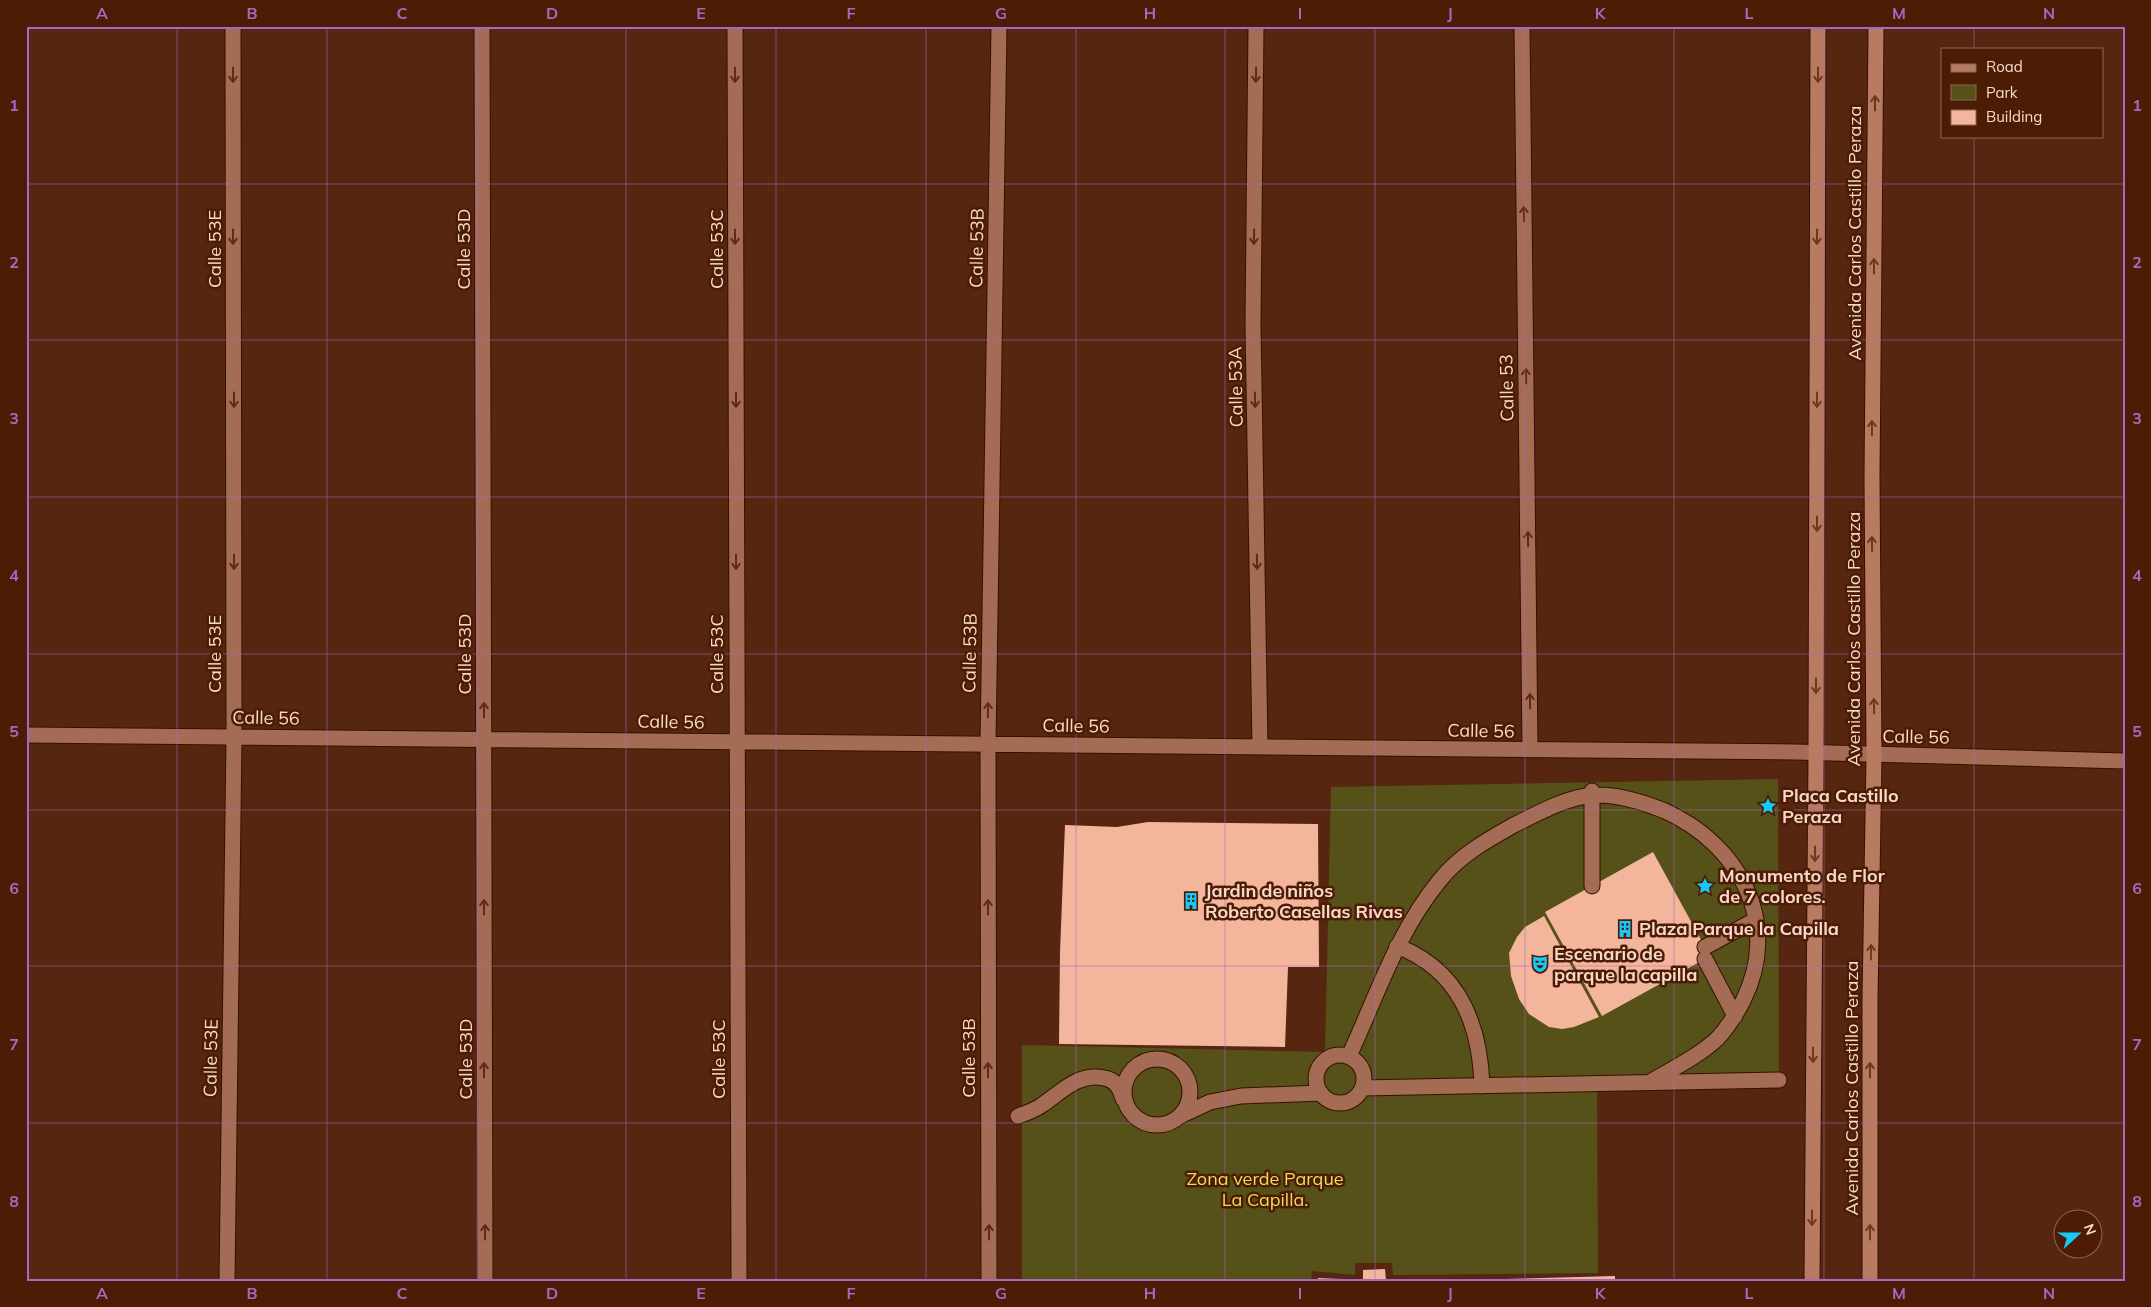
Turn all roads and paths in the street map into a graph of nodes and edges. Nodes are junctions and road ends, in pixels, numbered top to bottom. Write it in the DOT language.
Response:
graph roads {
  1 [pos="233,26"];
  2 [pos="482,26"];
  3 [pos="735,26"];
  4 [pos="999,26"];
  5 [pos="1256,26"];
  6 [pos="1522,26"];
  7 [pos="1818,26"];
  8 [pos="1876,26"];
  9 [pos="26,734"];
  10 [pos="234,737"];
  11 [pos="484,739"];
  12 [pos="736,742"];
  13 [pos="988,744"];
  14 [pos="1260,747"];
  15 [pos="1530,750"];
  16 [pos="1816,753"];
  17 [pos="1874,755"];
  18 [pos="2125,761"];
  19 [pos="1592,793"];
  20 [pos="1592,886"];
  21 [pos="1755,920"];
  22 [pos="1397,946"];
  23 [pos="1735,1016"];
  24 [pos="1349,1056"];
  25 [pos="1779,1080"];
  26 [pos="1650,1082"];
  27 [pos="1482,1086"];
  28 [pos="1362,1088"];
  29 [pos="1321,1093"];
  30 [pos="1130,1112"];
  31 [pos="1018,1116"];
  32 [pos="1180,1116"];
  33 [pos="227,1281"];
  34 [pos="485,1281"];
  35 [pos="739,1281"];
  36 [pos="989,1281"];
  37 [pos="1812,1281"];
  38 [pos="1870,1281"];
  1 -- 10 [label="street, Calle 53E, one-way"];
  11 -- 2 [label="street, Calle 53D, one-way"];
  3 -- 12 [label="street, Calle 53C, one-way"];
  13 -- 4 [label="street, Calle 53B, one-way"];
  5 -- 14 [label="street, Calle 53A, one-way"];
  15 -- 6 [label="street, Calle 53, one-way"];
  7 -- 16 [label="main road, one-way"];
  17 -- 8 [label="main road, Avenida Carlos Castillo Peraza, one-way"];
  9 -- 10 [label="street, Calle 56"];
  10 -- 11 [label="street, Calle 56"];
  10 -- 33 [label="street, Calle 53E"];
  11 -- 12 [label="street, Calle 56"];
  34 -- 11 [label="street, Calle 53D, one-way"];
  12 -- 13 [label="street, Calle 56"];
  12 -- 35 [label="street, Calle 53C"];
  13 -- 14 [label="street, Calle 56"];
  36 -- 13 [label="street, Calle 53B, one-way"];
  14 -- 15 [label="street, Calle 56"];
  15 -- 16 [label="street, Calle 56"];
  16 -- 17 [label="street, Calle 56"];
  16 -- 37 [label="main road, one-way"];
  17 -- 18 [label="street, Calle 56"];
  38 -- 17 [label="main road, Avenida Carlos Castillo Peraza, one-way"];
  19 -- 20 [label="street"];
  19 -- 21 [label="street"];
  19 -- 22 [label="street"];
  21 -- 23 [label="street"];
  21 -- 23 [label="street"];
  22 -- 24 [label="street"];
  22 -- 27 [label="street"];
  23 -- 26 [label="street"];
  24 -- 28 [label="street"];
  24 -- 29 [label="street"];
  25 -- 26 [label="street"];
  26 -- 27 [label="street"];
  27 -- 28 [label="street"];
  28 -- 29 [label="street"];
  29 -- 32 [label="street"];
  30 -- 31 [label="street"];
  30 -- 32 [label="street"];
  30 -- 32 [label="street"];
}
